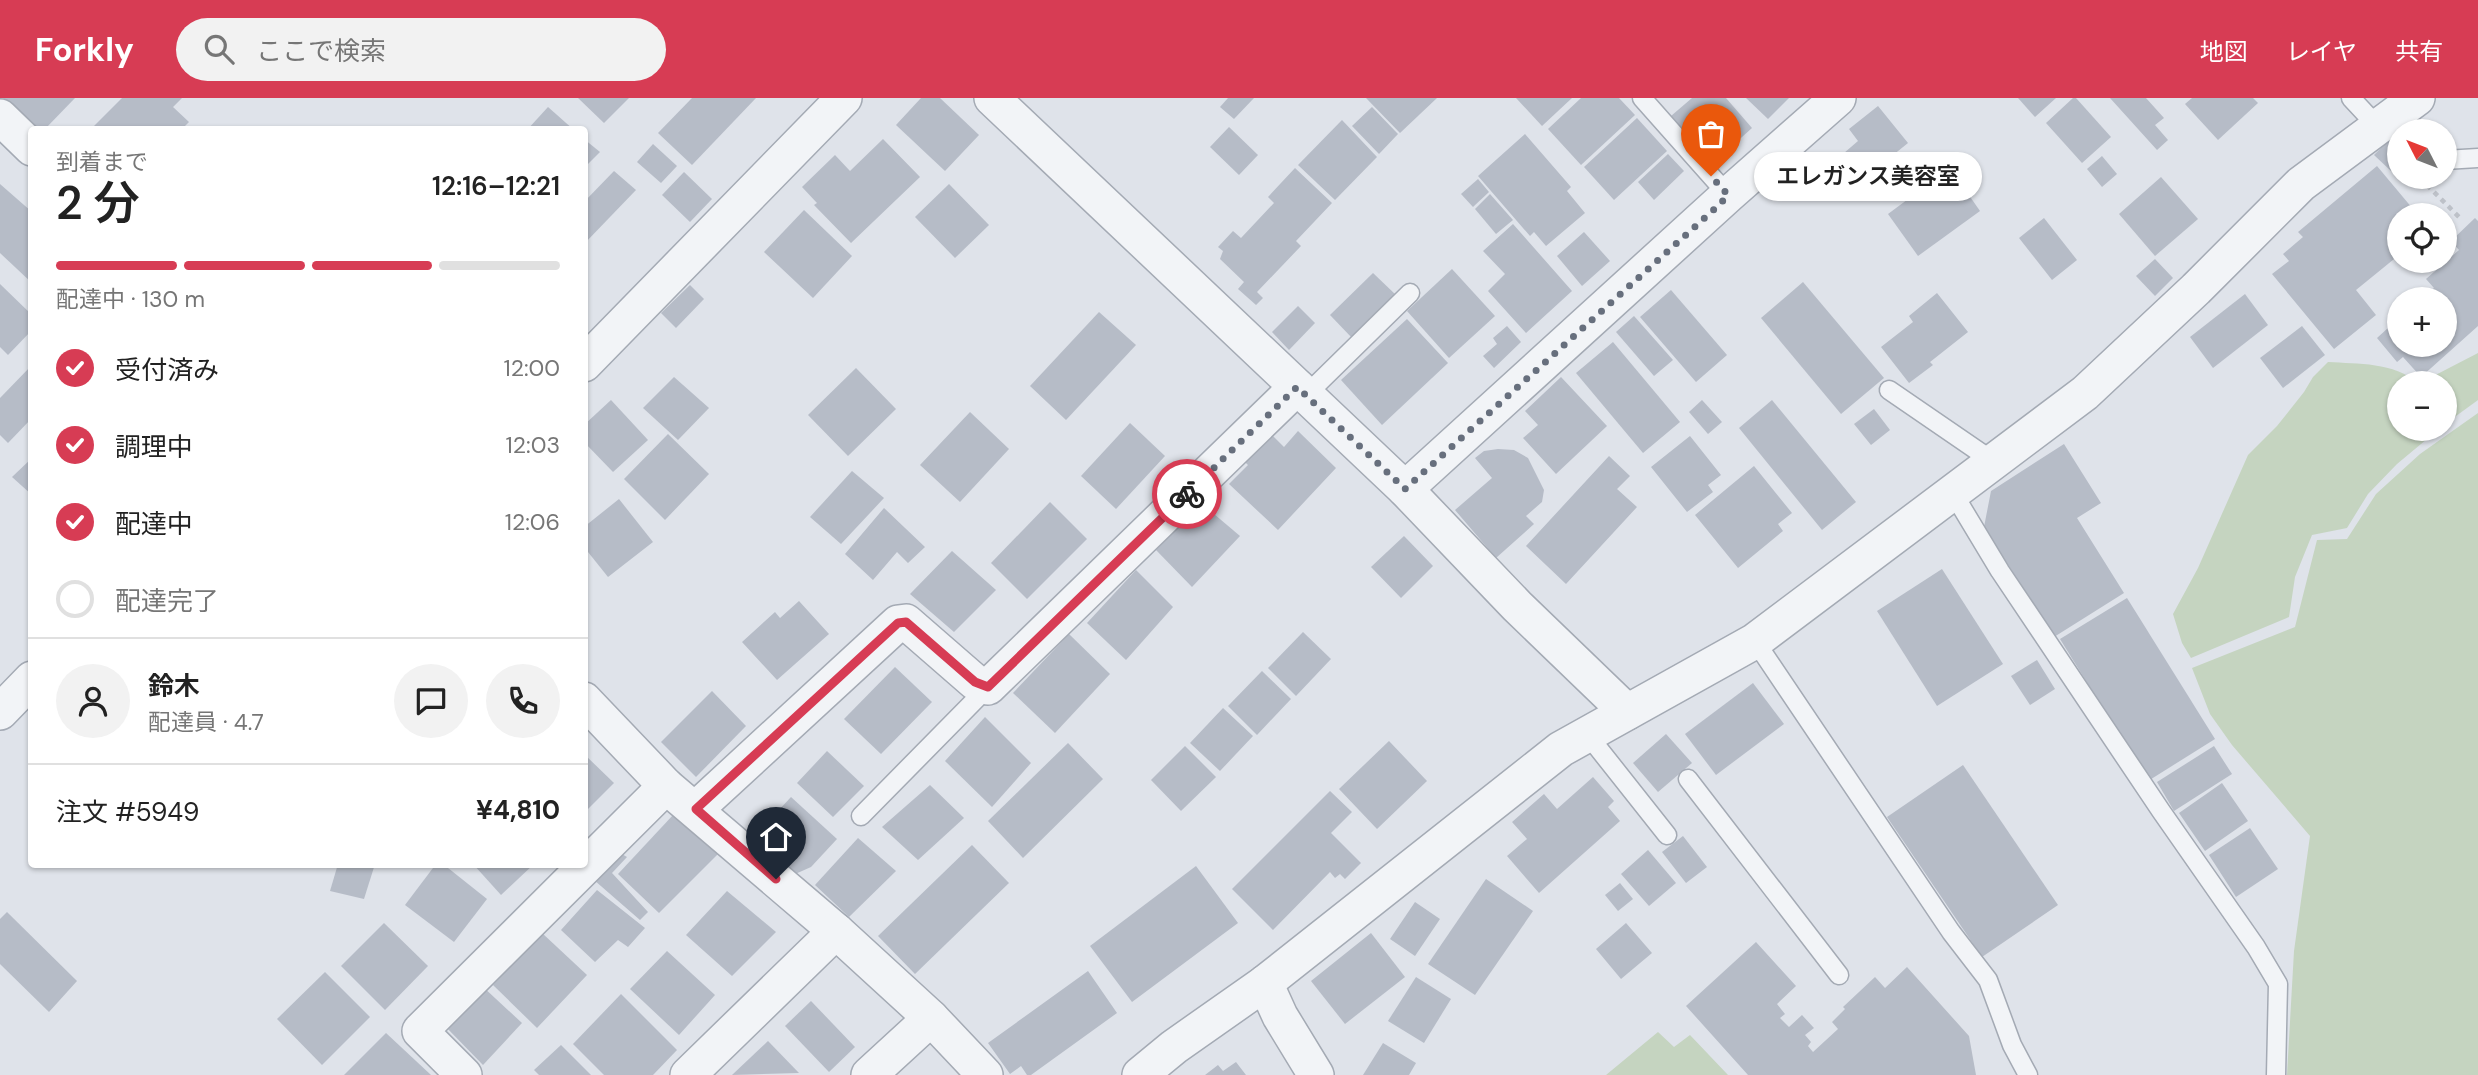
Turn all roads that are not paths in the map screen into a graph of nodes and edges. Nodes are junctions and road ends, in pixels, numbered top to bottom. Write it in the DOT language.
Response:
graph roads {
  1 [pos="844,98"];
  2 [pos="992,98"];
  3 [pos="1642,98"];
  4 [pos="2351,98"];
  5 [pos="2417,98"];
  6 [pos="1836,99"];
  7 [pos="0,117"];
  8 [pos="2380,134"];
  9 [pos="28,144"];
  10 [pos="2478,158"];
  11 [pos="2457,159"];
  12 [pos="1728,195"];
  13 [pos="1410,293"];
  14 [pos="588,360"];
  15 [pos="1889,390"];
  16 [pos="1301,391"];
  17 [pos="1994,462"];
  18 [pos="1405,489"];
  19 [pos="1953,493"];
  20 [pos="1755,641"];
  21 [pos="28,683"];
  22 [pos="988,687"];
  23 [pos="588,704"];
  24 [pos="0,712"];
  25 [pos="1638,718"];
  26 [pos="1587,734"];
  27 [pos="1688,779"];
  28 [pos="666,786"];
  29 [pos="696,809"];
  30 [pos="861,816"];
  31 [pos="1667,835"];
  32 [pos="588,864"];
  33 [pos="584,868"];
  34 [pos="836,931"];
  35 [pos="1839,975"];
  36 [pos="1265,983"];
  37 [pos="931,1018"];
  38 [pos="464,1075"];
  39 [pos="688,1075"];
  40 [pos="869,1075"];
  41 [pos="985,1075"];
  42 [pos="1140,1075"];
  43 [pos="1316,1075"];
  44 [pos="2028,1075"];
  45 [pos="2276,1075"];
  1 -- 14 [label="street"];
  2 -- 16 [label="street"];
  3 -- 12 [label="lane"];
  4 -- 8 [label="lane"];
  5 -- 8 [label="street"];
  6 -- 12 [label="street"];
  7 -- 9 [label="street"];
  8 -- 17 [label="street"];
  10 -- 11 [label="lane"];
  12 -- 18 [label="street"];
  13 -- 16 [label="lane"];
  15 -- 17 [label="lane"];
  16 -- 18 [label="street"];
  16 -- 22 [label="street"];
  17 -- 19 [label="street"];
  18 -- 25 [label="street"];
  19 -- 20 [label="street"];
  19 -- 45 [label="lane"];
  20 -- 25 [label="street"];
  20 -- 44 [label="lane"];
  21 -- 24 [label="street"];
  22 -- 29 [label="street"];
  22 -- 30 [label="lane"];
  23 -- 28 [label="street"];
  25 -- 26 [label="street"];
  26 -- 31 [label="lane"];
  26 -- 36 [label="street"];
  27 -- 35 [label="lane"];
  28 -- 29 [label="street"];
  28 -- 32 [label="street"];
  29 -- 34 [label="street"];
  33 -- 38 [label="street"];
  34 -- 37 [label="street"];
  34 -- 39 [label="street"];
  36 -- 42 [label="street"];
  36 -- 43 [label="street"];
  37 -- 40 [label="street"];
  37 -- 41 [label="street"];
}
